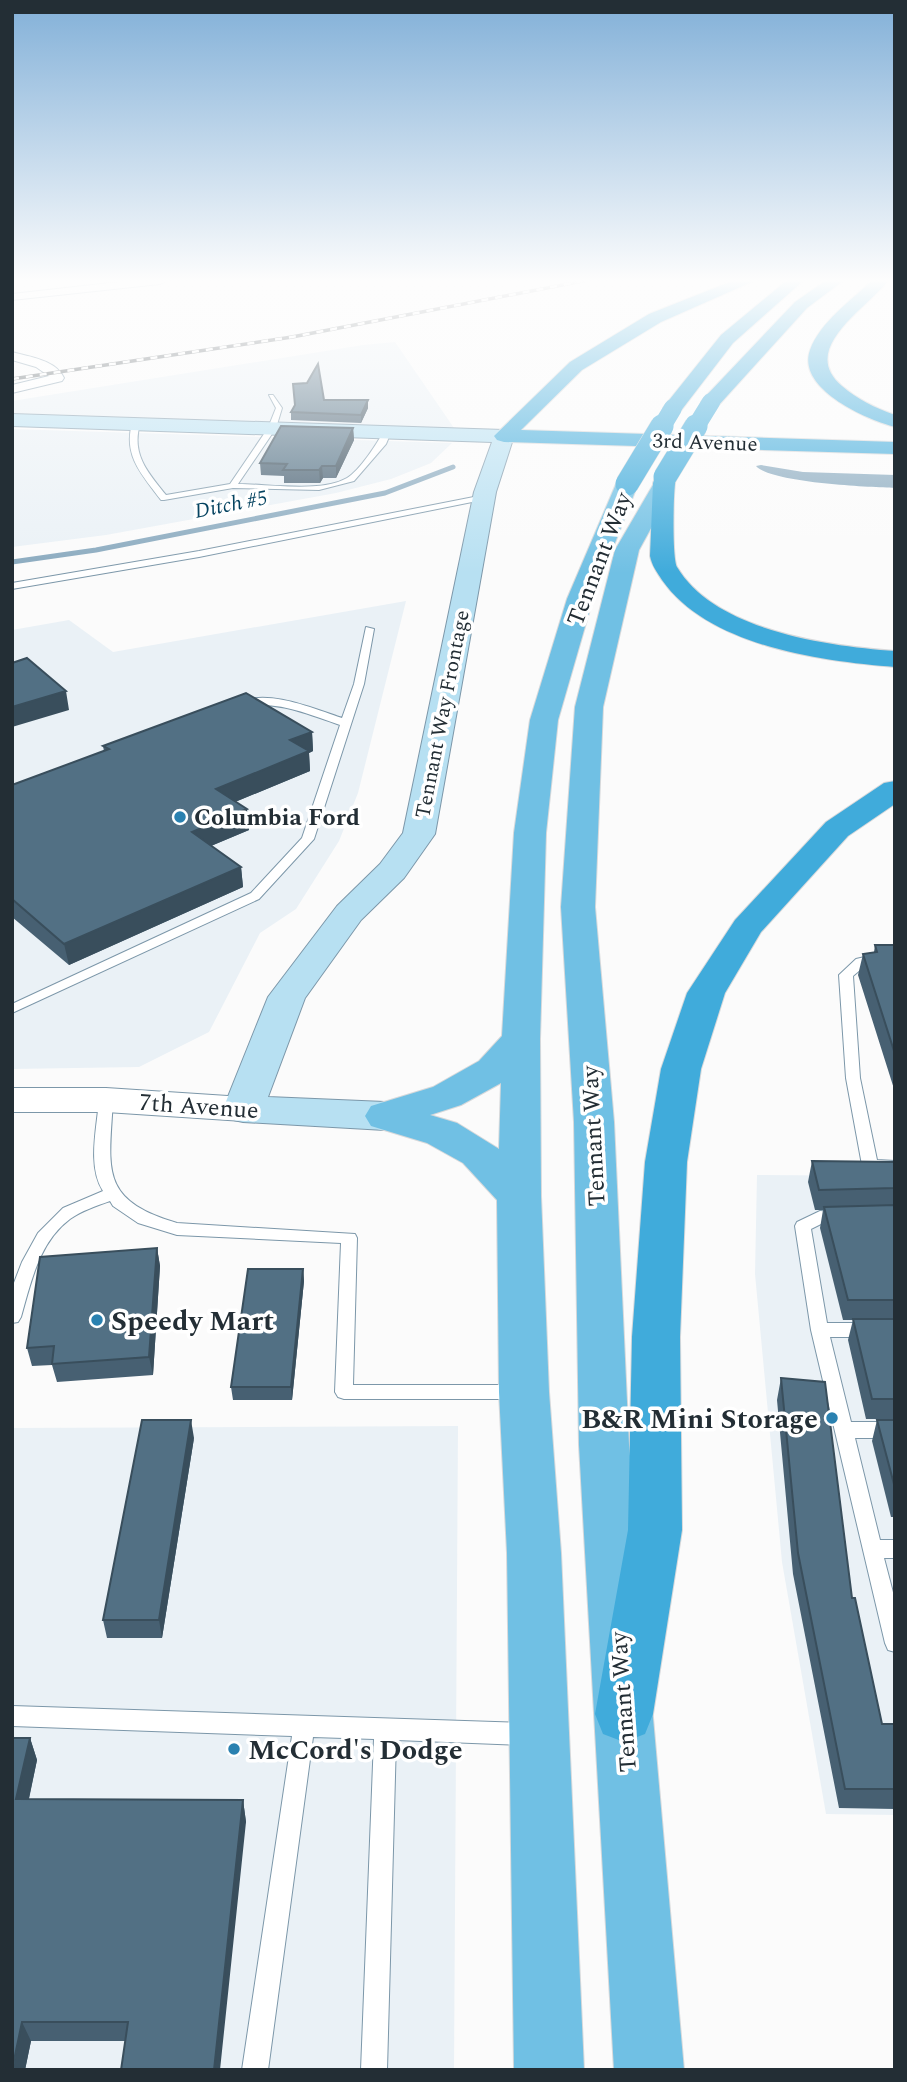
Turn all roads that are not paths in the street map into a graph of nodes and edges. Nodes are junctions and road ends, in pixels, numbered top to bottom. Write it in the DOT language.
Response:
graph roads {
  1 [pos="56,378"];
  2 [pos="564,378"];
  3 [pos="696,378"];
  4 [pos="733,378"];
  5 [pos="827,378"];
  6 [pos="12,389"];
  7 [pos="271,396"];
  8 [pos="12,420"];
  9 [pos="895,421"];
  10 [pos="136,424"];
  11 [pos="272,428"];
  12 [pos="387,432"];
  13 [pos="505,436"];
  14 [pos="895,448"];
  15 [pos="651,484"];
  16 [pos="233,486"];
  17 [pos="484,497"];
  18 [pos="12,586"];
  19 [pos="369,629"];
  20 [pos="895,659"];
  21 [pos="231,707"];
  22 [pos="346,723"];
  23 [pos="895,790"];
  24 [pos="895,954"];
  25 [pos="12,1009"];
  26 [pos="521,1039"];
  27 [pos="12,1100"];
  28 [pos="106,1100"];
  29 [pos="243,1109"];
  30 [pos="385,1116"];
  31 [pos="895,1166"];
  32 [pos="113,1193"];
  33 [pos="519,1196"];
  34 [pos="857,1217"];
  35 [pos="12,1317"];
  36 [pos="820,1329"];
  37 [pos="895,1330"];
  38 [pos="524,1392"];
  39 [pos="843,1430"];
  40 [pos="895,1430"];
  41 [pos="872,1549"];
  42 [pos="895,1549"];
  43 [pos="895,1643"];
  44 [pos="624,1714"];
  45 [pos="12,1716"];
  46 [pos="304,1726"];
  47 [pos="385,1729"];
  48 [pos="538,1734"];
  49 [pos="255,2070"];
  50 [pos="374,2070"];
  51 [pos="549,2070"];
  52 [pos="649,2070"];
  1 -- 6 [label="street"];
  2 -- 13 [label="highway"];
  3 -- 15 [label="highway, Tennant Way, bridge"];
  4 -- 15 [label="highway, Tennant Way, bridge"];
  5 -- 9 [label="highway"];
  7 -- 11 [label="lane"];
  8 -- 10 [label="main road, 3rd Avenue"];
  10 -- 11 [label="main road, 3rd Avenue"];
  10 -- 16 [label="lane"];
  11 -- 12 [label="main road, 3rd Avenue"];
  11 -- 16 [label="lane"];
  12 -- 13 [label="main road, 3rd Avenue"];
  12 -- 16 [label="lane"];
  13 -- 14 [label="highway, 3rd Avenue"];
  13 -- 17 [label="main road, Tennant Way Frontage"];
  15 -- 20 [label="highway"];
  15 -- 26 [label="main road, Tennant Way"];
  15 -- 44 [label="main road, Tennant Way"];
  17 -- 18 [label="lane"];
  17 -- 29 [label="main road, Tennant Way Frontage"];
  19 -- 22 [label="lane"];
  21 -- 22 [label="lane"];
  22 -- 25 [label="lane"];
  23 -- 44 [label="highway"];
  24 -- 31 [label="lane"];
  26 -- 30 [label="main road"];
  26 -- 33 [label="main road, Tennant Way"];
  27 -- 28 [label="street, 7th Avenue"];
  28 -- 29 [label="street, 7th Avenue"];
  28 -- 32 [label="lane"];
  29 -- 30 [label="main road, 7th Avenue"];
  30 -- 33 [label="main road"];
  32 -- 35 [label="lane"];
  32 -- 38 [label="lane"];
  33 -- 38 [label="main road, Tennant Way"];
  34 -- 36 [label="lane"];
  36 -- 37 [label="lane"];
  36 -- 39 [label="lane"];
  38 -- 48 [label="main road, Tennant Way"];
  39 -- 40 [label="lane"];
  39 -- 41 [label="lane"];
  41 -- 42 [label="lane"];
  41 -- 43 [label="lane"];
  44 -- 52 [label="main road, Tennant Way"];
  45 -- 46 [label="lane"];
  46 -- 47 [label="lane"];
  46 -- 49 [label="lane"];
  47 -- 48 [label="lane"];
  47 -- 50 [label="lane"];
  48 -- 51 [label="main road, Tennant Way"];
}
